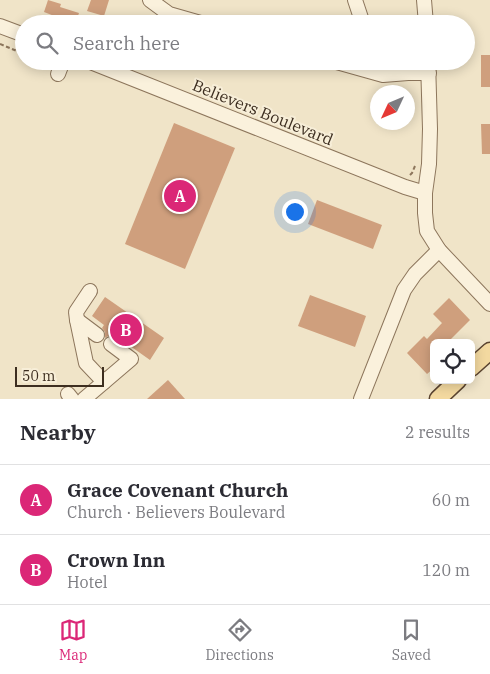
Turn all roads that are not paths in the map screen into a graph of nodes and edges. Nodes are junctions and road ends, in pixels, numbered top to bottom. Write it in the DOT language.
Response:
graph roads {
  1 [pos="150,0"];
  2 [pos="355,0"];
  3 [pos="424,0"];
  4 [pos="172,15"];
  5 [pos="360,15"];
  6 [pos="425,15"];
  7 [pos="0,26"];
  8 [pos="15,32"];
  9 [pos="111,70"];
  10 [pos="363,70"];
  11 [pos="404,70"];
  12 [pos="418,70"];
  13 [pos="428,70"];
  14 [pos="408,73"];
  15 [pos="425,193"];
  16 [pos="439,250"];
  17 [pos="90,291"];
  18 [pos="490,304"];
  19 [pos="77,320"];
  20 [pos="97,335"];
  21 [pos="111,344"];
  22 [pos="490,351"];
  23 [pos="475,364"];
  24 [pos="104,382"];
  25 [pos="454,384"];
  26 [pos="84,399"];
  27 [pos="361,399"];
  28 [pos="438,399"];
  1 -- 4 [label="street"];
  2 -- 5 [label="street"];
  3 -- 6 [label="street"];
  7 -- 8 [label="street"];
  9 -- 15 [label="street, Believers Boulevard"];
  10 -- 14 [label="street"];
  11 -- 14 [label="street"];
  12 -- 14 [label="street"];
  13 -- 15 [label="street"];
  15 -- 16 [label="street"];
  16 -- 18 [label="street"];
  16 -- 27 [label="street"];
  17 -- 19 [label="street"];
  19 -- 20 [label="street"];
  19 -- 24 [label="street"];
  21 -- 24 [label="street"];
  22 -- 23 [label="main road"];
  24 -- 26 [label="street"];
  25 -- 28 [label="main road"];
}
